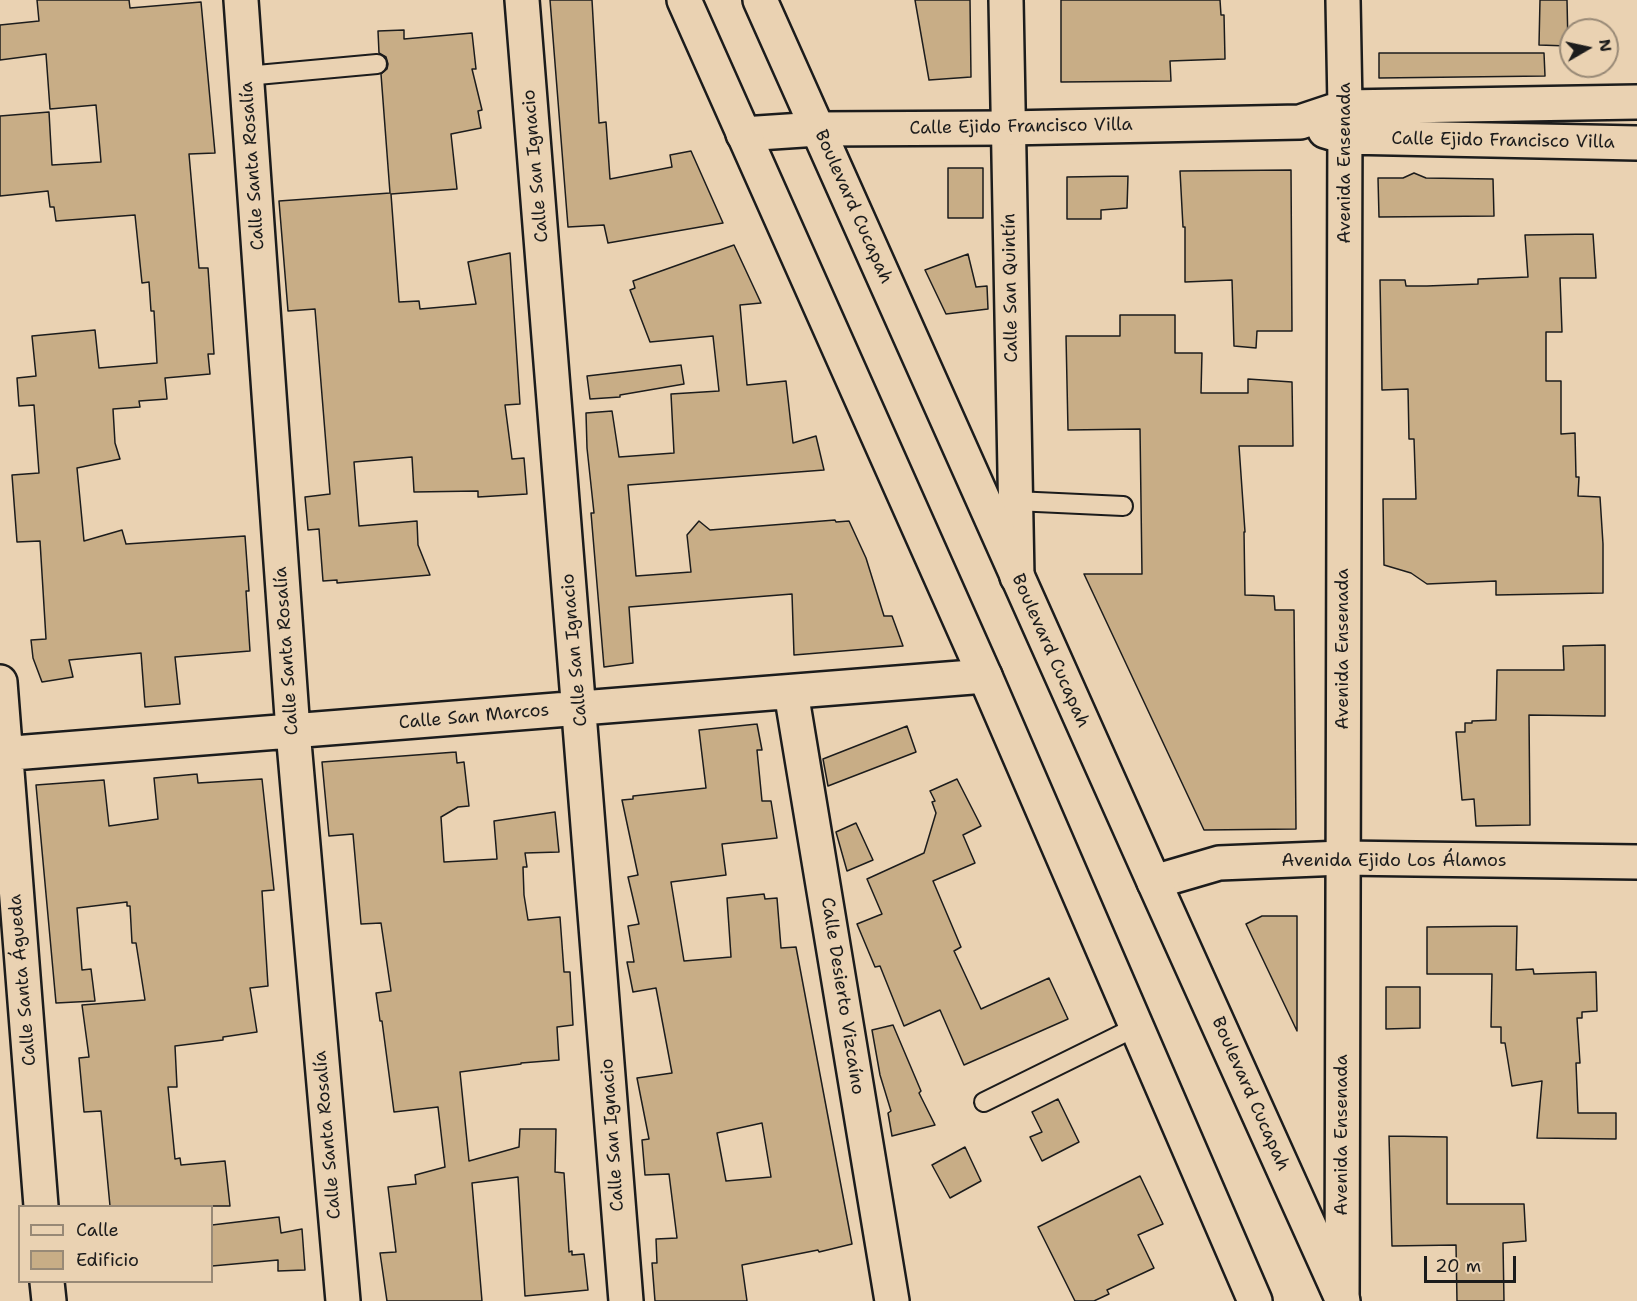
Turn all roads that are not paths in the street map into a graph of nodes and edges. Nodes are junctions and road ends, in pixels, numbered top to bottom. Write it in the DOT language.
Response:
graph roads {
  1 [pos="241,0"];
  2 [pos="522,0"];
  3 [pos="684,0"];
  4 [pos="760,0"];
  5 [pos="1006,0"];
  6 [pos="1343,0"];
  7 [pos="376,64"];
  8 [pos="246,76"];
  9 [pos="1637,102"];
  10 [pos="1345,122"];
  11 [pos="1008,128"];
  12 [pos="819,129"];
  13 [pos="743,134"];
  14 [pos="1637,142"];
  15 [pos="1015,501"];
  16 [pos="1123,506"];
  17 [pos="1017,577"];
  18 [pos="985,676"];
  19 [pos="0,682"];
  20 [pos="791,692"];
  21 [pos="580,709"];
  22 [pos="293,731"];
  23 [pos="3,753"];
  24 [pos="1342,858"];
  25 [pos="1637,862"];
  26 [pos="1154,882"];
  27 [pos="1136,1027"];
  28 [pos="984,1102"];
  29 [pos="41,1205"];
  30 [pos="47,1283"];
  31 [pos="1342,1300"];
  32 [pos="49,1301"];
  33 [pos="343,1301"];
  34 [pos="626,1301"];
  35 [pos="892,1301"];
  36 [pos="1255,1301"];
  1 -- 8 [label="street, Calle Santa Rosalía"];
  2 -- 21 [label="street, Calle San Ignacio"];
  3 -- 13 [label="street"];
  4 -- 12 [label="street, Boulevard Cucapah"];
  5 -- 11 [label="street, Calle San Quintín"];
  6 -- 10 [label="street, Avenida Ensenada"];
  7 -- 8 [label="lane"];
  8 -- 22 [label="street, Calle Santa Rosalía"];
  9 -- 10 [label="street, Calle Ejido Francisco Villa"];
  10 -- 11 [label="street, Calle Ejido Francisco Villa"];
  10 -- 14 [label="street, Calle Ejido Francisco Villa"];
  10 -- 24 [label="street, Avenida Ensenada"];
  11 -- 12 [label="street, Calle Ejido Francisco Villa"];
  11 -- 15 [label="street, Calle San Quintín"];
  12 -- 13 [label="street, Calle Ejido Francisco Villa"];
  12 -- 17 [label="street, Boulevard Cucapah"];
  13 -- 18 [label="street"];
  15 -- 16 [label="lane"];
  15 -- 17 [label="street, Calle San Quintín"];
  17 -- 26 [label="street, Boulevard Cucapah"];
  18 -- 20 [label="street, Calle San Marcos"];
  18 -- 27 [label="street"];
  19 -- 23 [label="street, Calle Santa Águeda"];
  20 -- 21 [label="street, Calle San Marcos"];
  20 -- 35 [label="street, Calle Desierto Vizcaíno"];
  21 -- 22 [label="street, Calle San Marcos"];
  21 -- 34 [label="street, Calle San Ignacio"];
  22 -- 23 [label="street, Calle San Marcos"];
  22 -- 33 [label="street, Calle Santa Rosalía"];
  23 -- 29 [label="street, Calle Santa Águeda"];
  24 -- 25 [label="street, Avenida Ejido Los Álamos"];
  24 -- 26 [label="street, Avenida Ejido Los Álamos"];
  24 -- 31 [label="street, Avenida Ensenada"];
  26 -- 31 [label="street, Boulevard Cucapah"];
  27 -- 28 [label="lane"];
  27 -- 36 [label="street"];
  30 -- 32 [label="street"];
}
